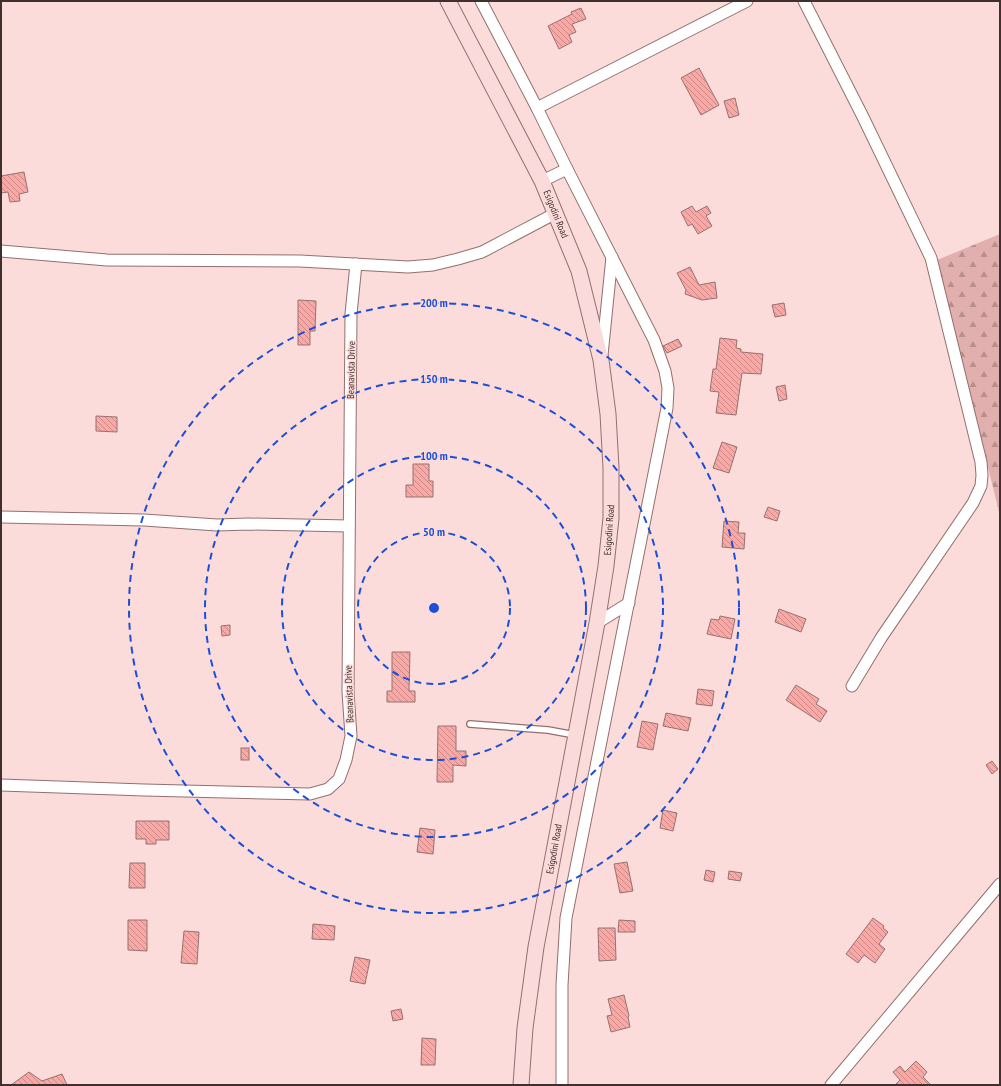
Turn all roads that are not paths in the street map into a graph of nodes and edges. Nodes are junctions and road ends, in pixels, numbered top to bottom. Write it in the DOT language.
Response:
graph roads {
  1 [pos="448,1"];
  2 [pos="481,1"];
  3 [pos="747,1"];
  4 [pos="804,1"];
  5 [pos="537,108"];
  6 [pos="566,169"];
  7 [pos="542,181"];
  8 [pos="556,213"];
  9 [pos="1,250"];
  10 [pos="612,257"];
  11 [pos="356,264"];
  12 [pos="602,360"];
  13 [pos="1,517"];
  14 [pos="349,526"];
  15 [pos="628,603"];
  16 [pos="597,623"];
  17 [pos="852,686"];
  18 [pos="470,724"];
  19 [pos="575,736"];
  20 [pos="1,785"];
  21 [pos="1000,884"];
  22 [pos="521,1085"];
  23 [pos="562,1085"];
  24 [pos="831,1085"];
  1 -- 7 [label="main road, Esigodini Road"];
  2 -- 5 [label="street"];
  3 -- 5 [label="street"];
  4 -- 17 [label="street"];
  5 -- 6 [label="street"];
  6 -- 7 [label="street"];
  6 -- 10 [label="street"];
  7 -- 8 [label="main road, Esigodini Road"];
  8 -- 11 [label="street"];
  8 -- 12 [label="main road, Esigodini Road"];
  9 -- 11 [label="street"];
  10 -- 12 [label="street"];
  10 -- 15 [label="street"];
  11 -- 14 [label="street, Beanavista Drive"];
  12 -- 16 [label="main road, Esigodini Road"];
  13 -- 14 [label="street"];
  14 -- 20 [label="street, Beanavista Drive"];
  15 -- 16 [label="street"];
  15 -- 23 [label="street"];
  16 -- 19 [label="main road, Esigodini Road"];
  18 -- 19 [label="lane"];
  19 -- 22 [label="main road, Esigodini Road"];
  21 -- 24 [label="street"];
}
